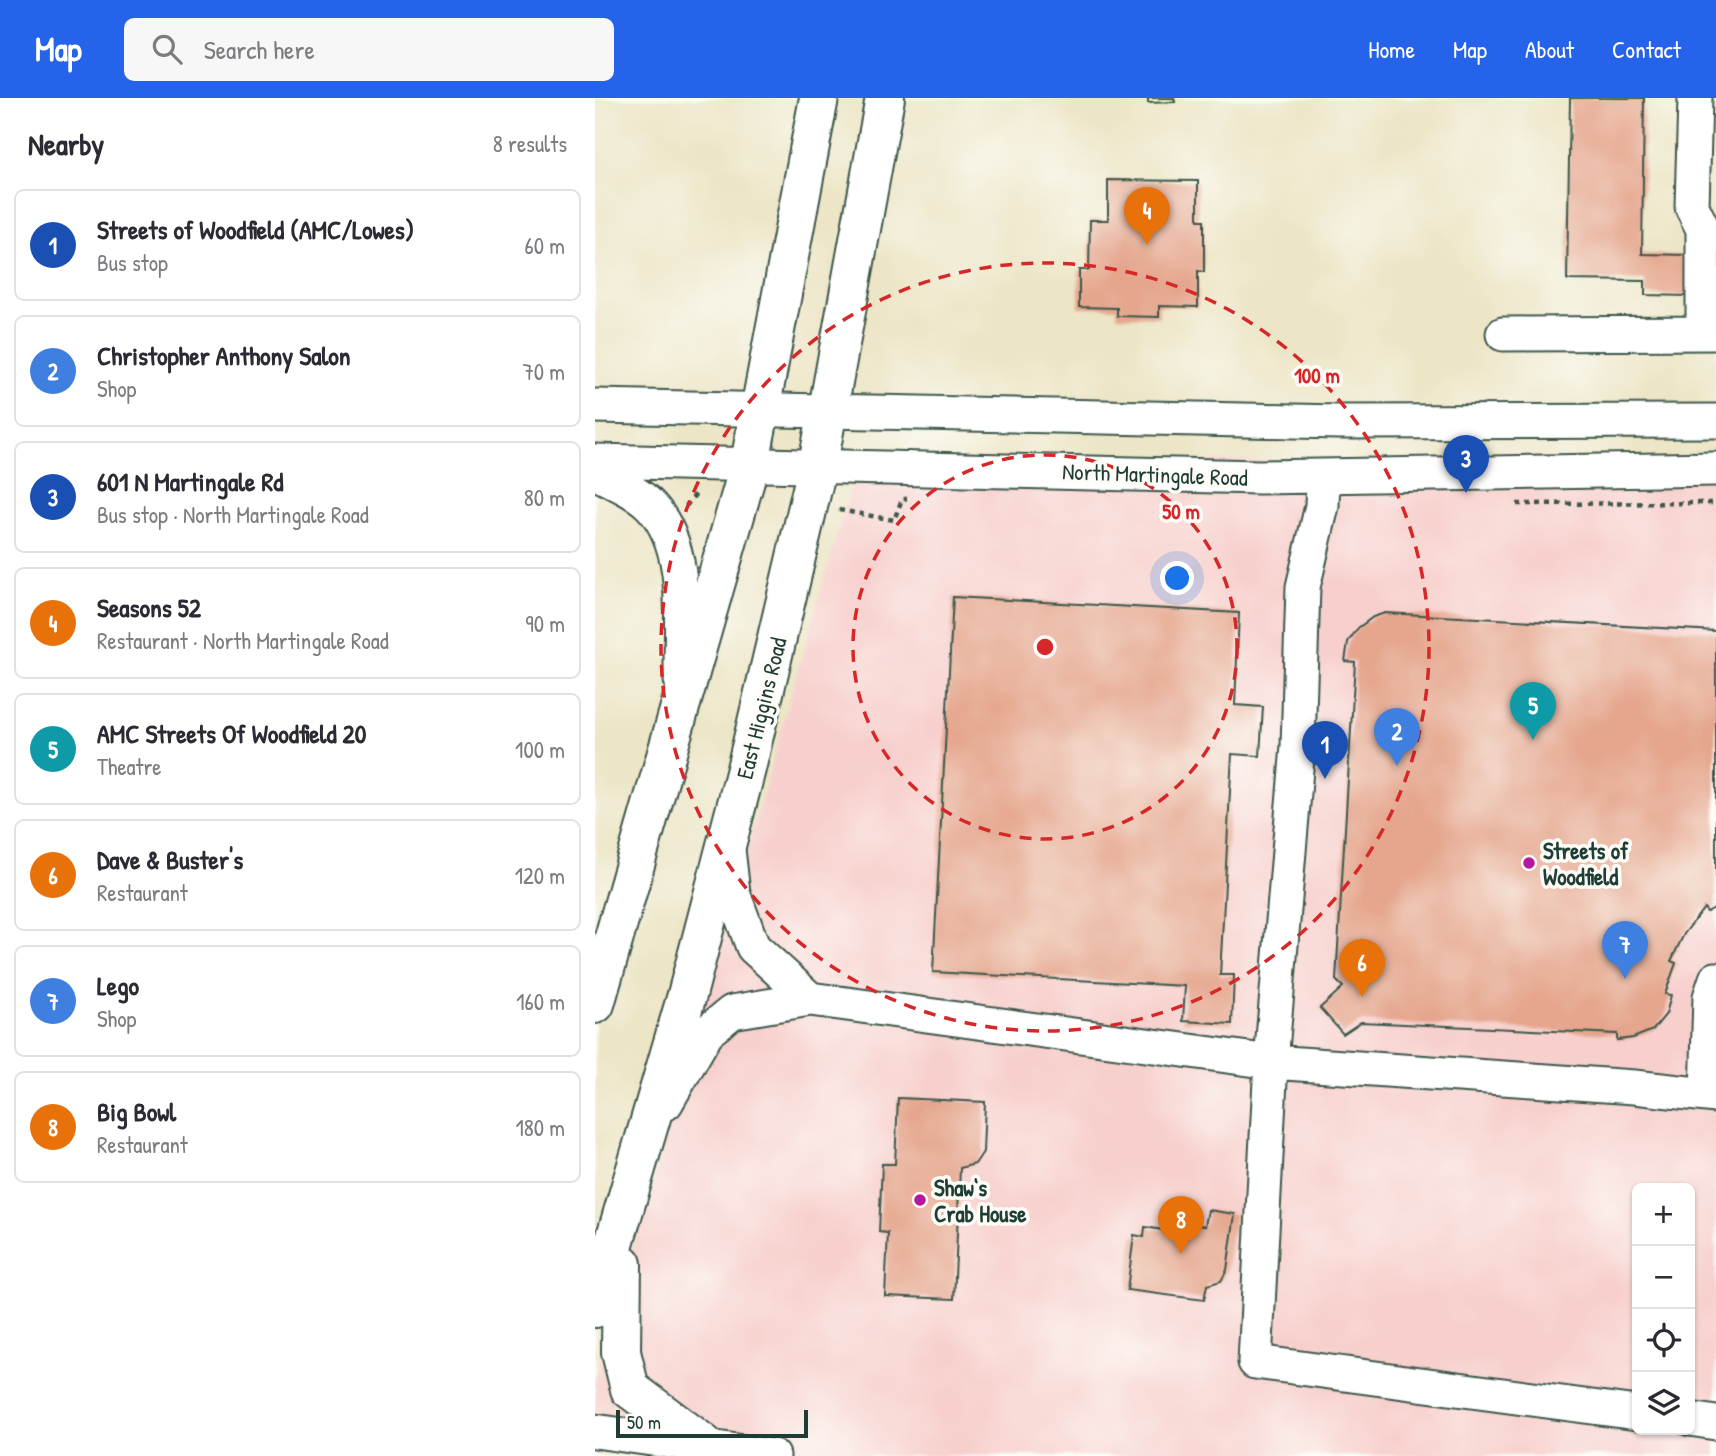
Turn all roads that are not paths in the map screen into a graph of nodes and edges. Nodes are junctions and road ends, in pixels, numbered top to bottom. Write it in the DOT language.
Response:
graph roads {
  1 [pos="819,98"];
  2 [pos="885,98"];
  3 [pos="1695,98"];
  4 [pos="1503,334"];
  5 [pos="1709,334"];
  6 [pos="595,406"];
  7 [pos="763,408"];
  8 [pos="828,410"];
  9 [pos="1716,421"];
  10 [pos="595,461"];
  11 [pos="750,463"];
  12 [pos="818,464"];
  13 [pos="1716,469"];
  14 [pos="595,472"];
  15 [pos="1323,476"];
  16 [pos="681,705"];
  17 [pos="727,843"];
  18 [pos="1716,979"];
  19 [pos="810,999"];
  20 [pos="595,1004"];
  21 [pos="1271,1062"];
  22 [pos="1711,1096"];
  23 [pos="644,1145"];
  24 [pos="628,1193"];
  25 [pos="595,1308"];
  26 [pos="1632,1412"];
  27 [pos="1695,1420"];
  28 [pos="1716,1423"];
  29 [pos="595,1431"];
  30 [pos="703,1444"];
  31 [pos="773,1456"];
  1 -- 7 [label="main road"];
  2 -- 8 [label="main road, East Higgins Road"];
  3 -- 5 [label="street"];
  4 -- 5 [label="street"];
  6 -- 7 [label="street"];
  7 -- 8 [label="street"];
  7 -- 11 [label="main road"];
  8 -- 9 [label="street"];
  8 -- 12 [label="main road, East Higgins Road"];
  10 -- 11 [label="street, North Martingale Road"];
  11 -- 12 [label="street, North Martingale Road"];
  11 -- 16 [label="main road"];
  12 -- 15 [label="street, North Martingale Road"];
  12 -- 17 [label="main road, East Higgins Road"];
  13 -- 15 [label="street, North Martingale Road"];
  14 -- 16 [label="street"];
  15 -- 21 [label="street"];
  16 -- 20 [label="main road"];
  17 -- 19 [label="street"];
  17 -- 23 [label="main road, East Higgins Road"];
  18 -- 22 [label="street"];
  19 -- 21 [label="street"];
  19 -- 23 [label="street"];
  21 -- 22 [label="street"];
  21 -- 26 [label="street"];
  23 -- 24 [label="main road, East Higgins Road"];
  24 -- 25 [label="main road, East Higgins Road"];
  24 -- 30 [label="main road"];
  27 -- 28 [label="street"];
  29 -- 30 [label="street"];
  30 -- 31 [label="street"];
}
